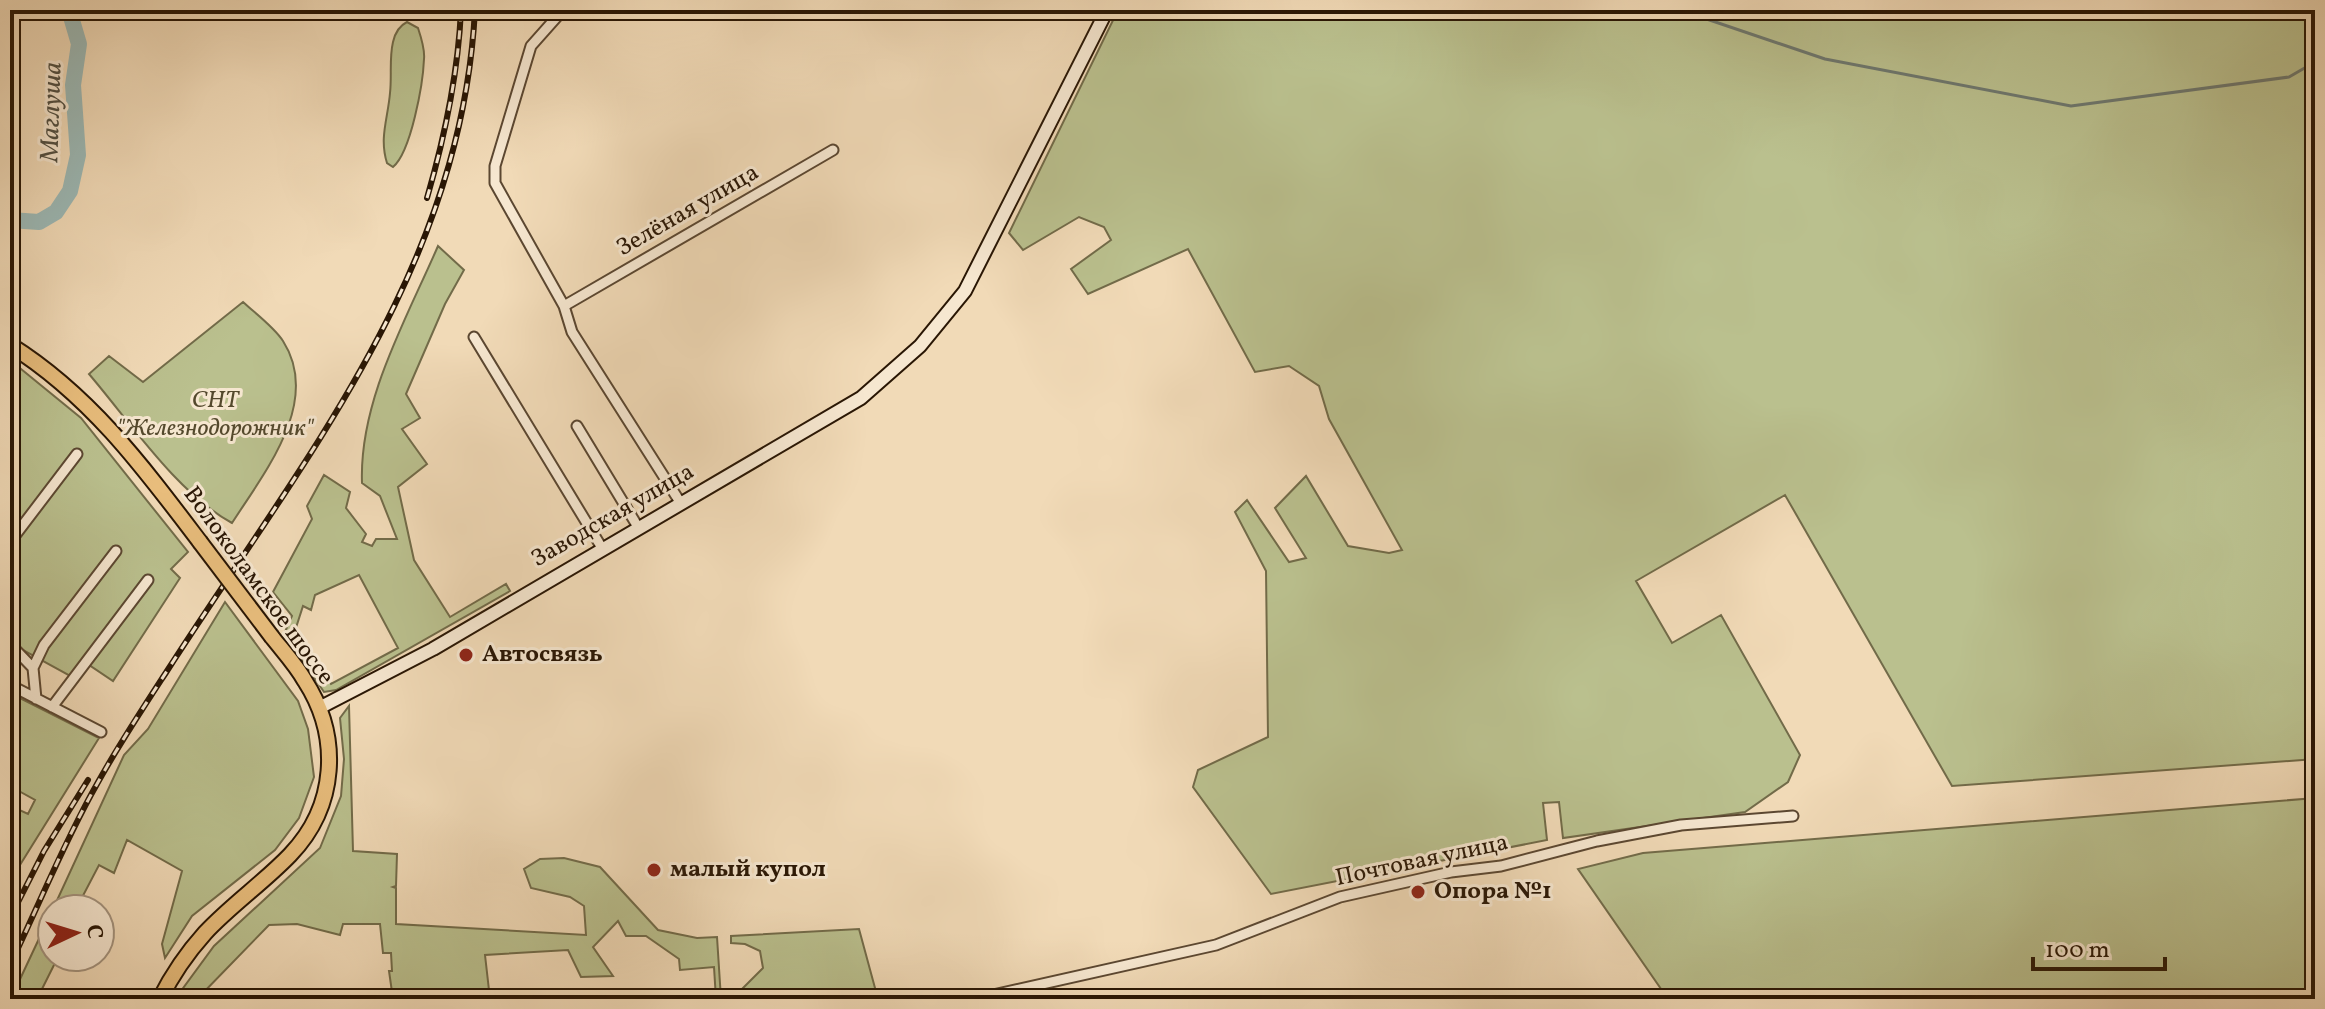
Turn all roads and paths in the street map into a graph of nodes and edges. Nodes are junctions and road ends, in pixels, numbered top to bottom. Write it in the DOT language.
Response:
graph roads {
  1 [pos="563,10"];
  2 [pos="1107,10"];
  3 [pos="833,150"];
  4 [pos="564,306"];
  5 [pos="474,337"];
  6 [pos="10,345"];
  7 [pos="577,426"];
  8 [pos="77,454"];
  9 [pos="680,502"];
  10 [pos="638,527"];
  11 [pos="10,542"];
  12 [pos="602,548"];
  13 [pos="116,551"];
  14 [pos="148,580"];
  15 [pos="10,644"];
  16 [pos="33,668"];
  17 [pos="10,685"];
  18 [pos="36,699"];
  19 [pos="52,707"];
  20 [pos="319,708"];
  21 [pos="101,732"];
  22 [pos="1793,816"];
  23 [pos="160,999"];
  24 [pos="975,999"];
  1 -- 4 [label="street"];
  2 -- 9 [label="main road, Заводская улица"];
  3 -- 4 [label="street, Зелёная улица"];
  4 -- 9 [label="street"];
  5 -- 12 [label="street"];
  6 -- 20 [label="main road, Волоколамское шоссе, bridge"];
  7 -- 10 [label="street"];
  8 -- 11 [label="street"];
  9 -- 10 [label="main road, Заводская улица"];
  10 -- 12 [label="main road, Заводская улица"];
  12 -- 20 [label="main road, Заводская улица"];
  13 -- 16 [label="street"];
  14 -- 19 [label="street"];
  15 -- 16 [label="street"];
  16 -- 18 [label="street"];
  17 -- 18 [label="street"];
  18 -- 19 [label="street"];
  19 -- 21 [label="street"];
  20 -- 23 [label="main road, Волоколамское шоссе"];
  22 -- 24 [label="street, Почтовая улица"];
}
